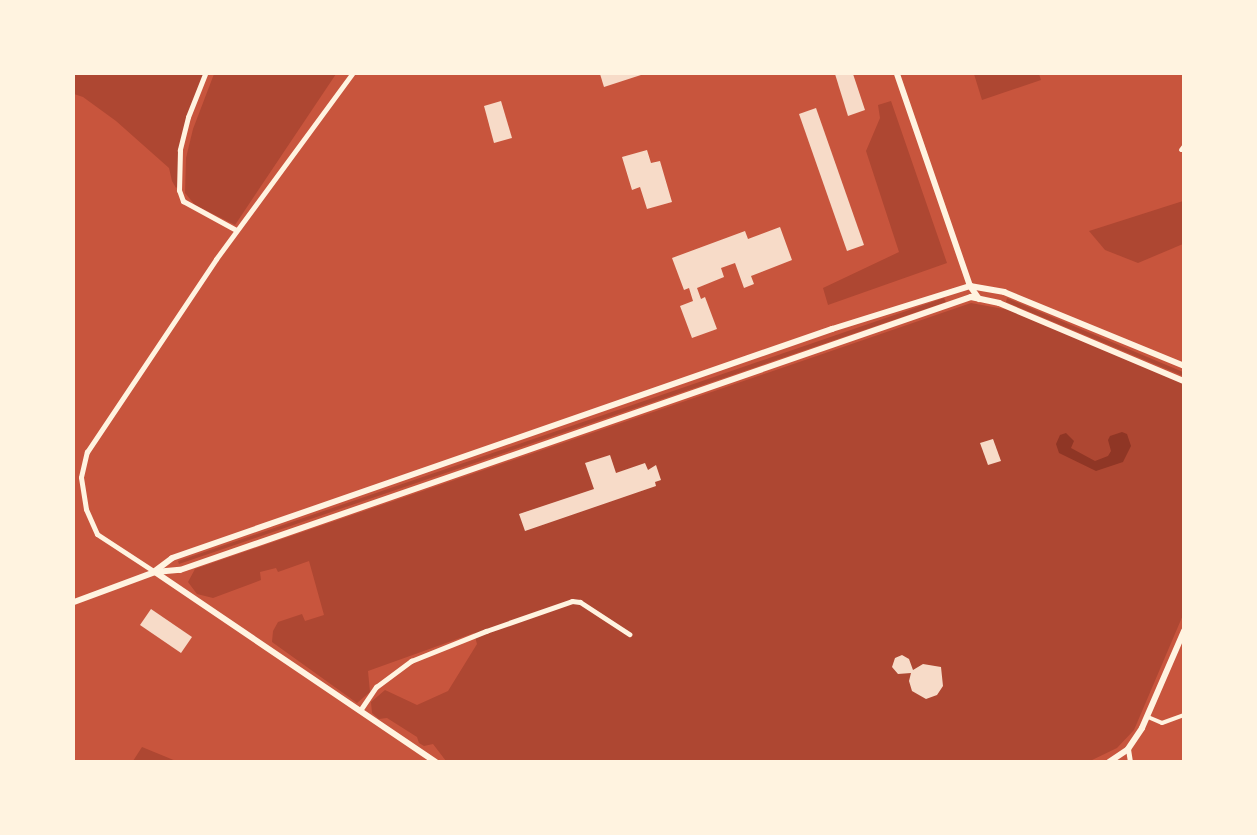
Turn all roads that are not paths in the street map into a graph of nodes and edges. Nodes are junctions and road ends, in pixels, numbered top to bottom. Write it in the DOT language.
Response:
graph roads {
  1 [pos="205,74"];
  2 [pos="352,74"];
  3 [pos="897,74"];
  4 [pos="236,230"];
  5 [pos="970,286"];
  6 [pos="979,298"];
  7 [pos="1184,366"];
  8 [pos="1184,381"];
  9 [pos="154,572"];
  10 [pos="74,602"];
  11 [pos="1184,631"];
  12 [pos="628,634"];
  13 [pos="361,709"];
  14 [pos="1184,715"];
  15 [pos="1148,717"];
  16 [pos="1128,749"];
  17 [pos="436,762"];
  18 [pos="1109,762"];
  19 [pos="1130,762"];
  1 -- 4 [label="street"];
  2 -- 4 [label="street"];
  3 -- 5 [label="street"];
  4 -- 9 [label="street"];
  5 -- 6 [label="street"];
  5 -- 7 [label="street"];
  5 -- 9 [label="street"];
  6 -- 8 [label="street"];
  6 -- 9 [label="street"];
  9 -- 10 [label="street"];
  9 -- 13 [label="street"];
  11 -- 15 [label="street"];
  12 -- 13 [label="street"];
  13 -- 17 [label="street"];
  14 -- 15 [label="street"];
  15 -- 16 [label="street"];
  16 -- 18 [label="street"];
  16 -- 19 [label="street"];
}
